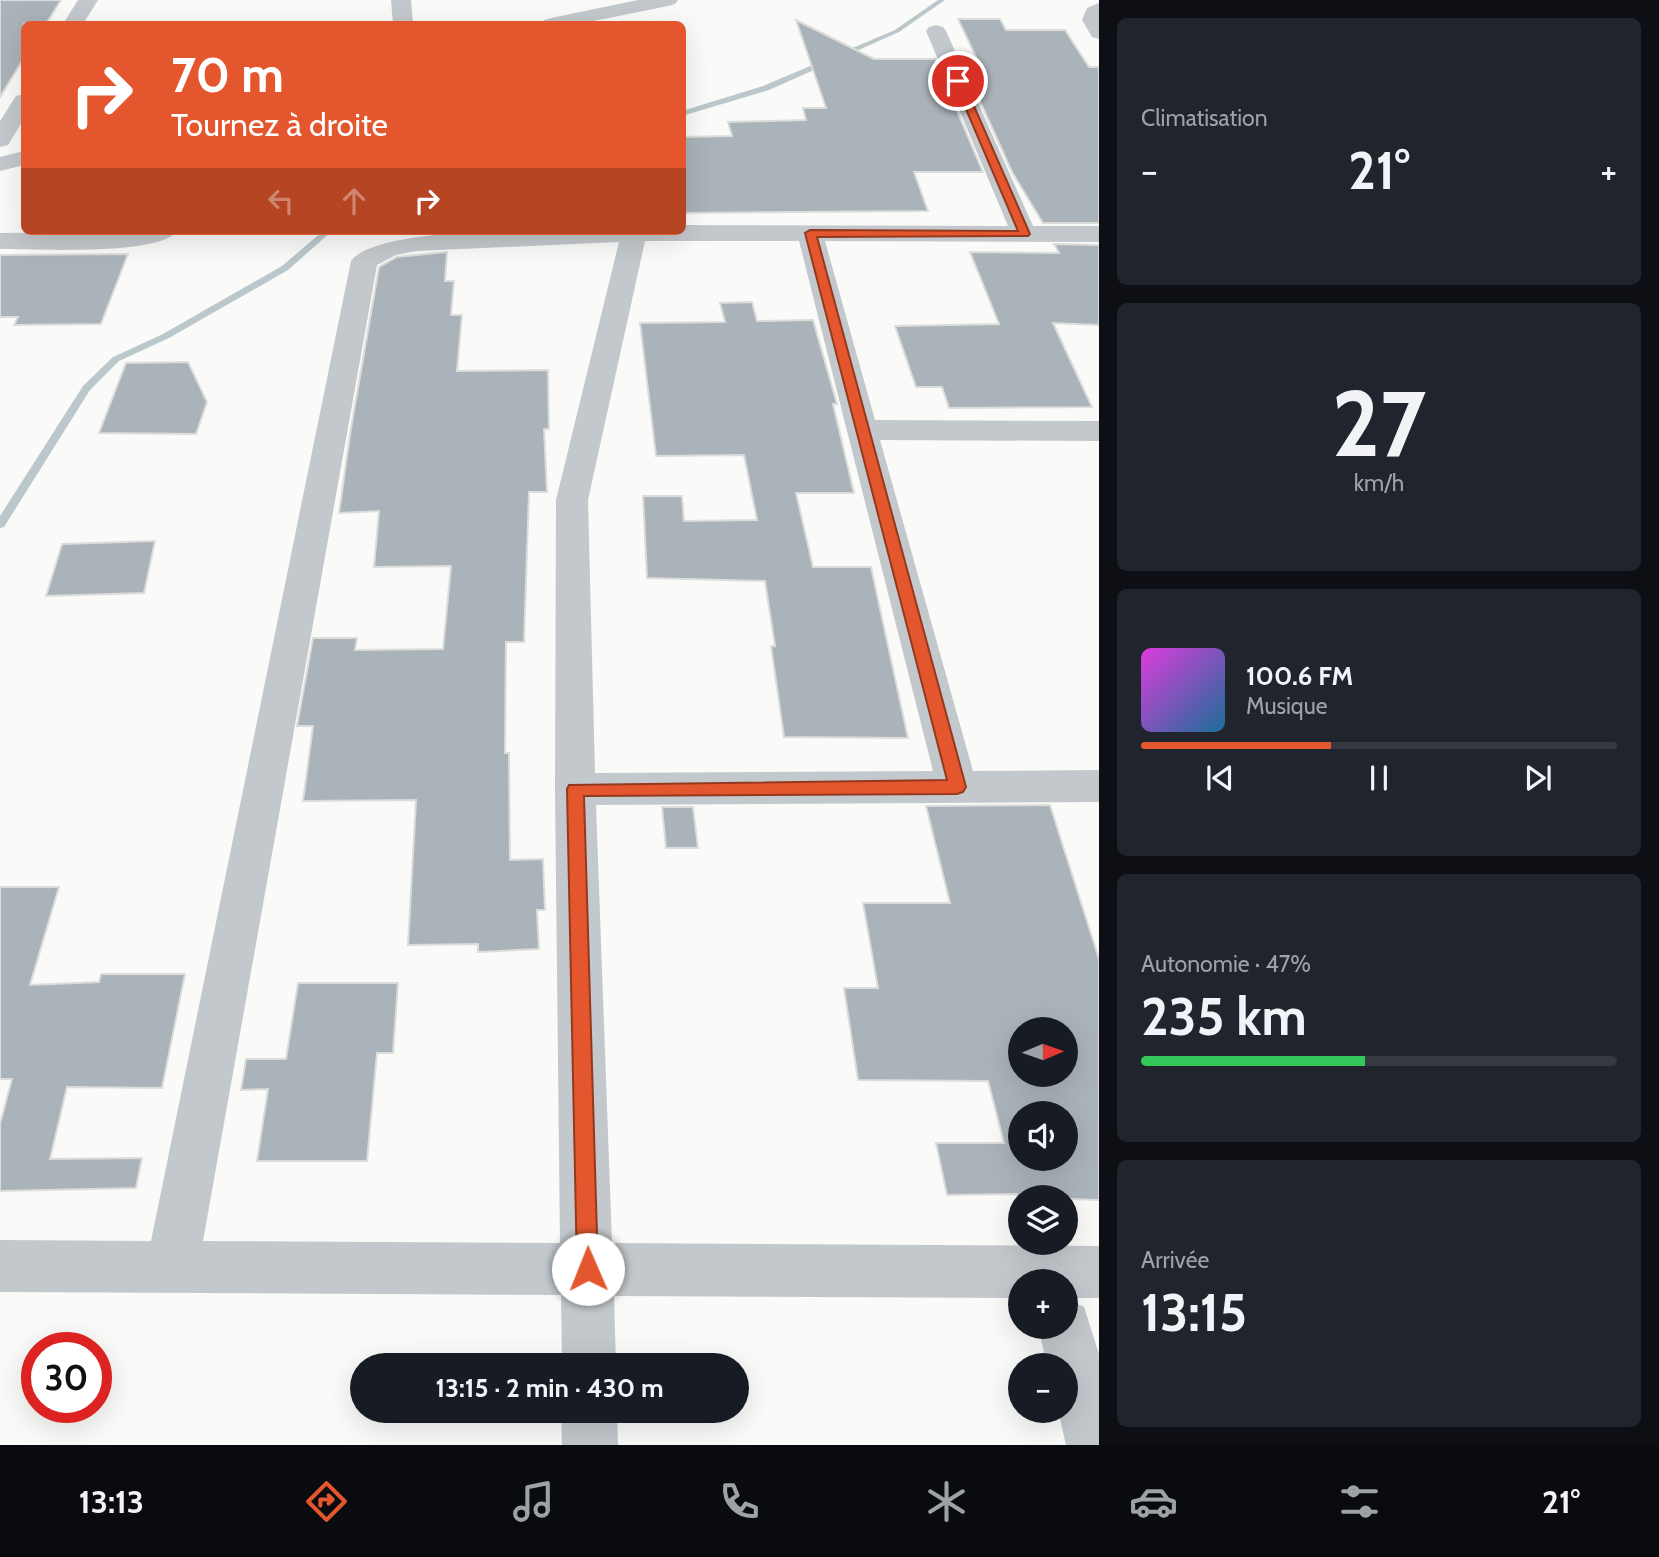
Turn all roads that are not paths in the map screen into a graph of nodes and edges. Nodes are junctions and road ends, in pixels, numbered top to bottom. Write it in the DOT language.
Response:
graph roads {
  1 [pos="88,0"];
  2 [pos="401,0"];
  3 [pos="668,0"];
  4 [pos="584,8"];
  5 [pos="1099,9"];
  6 [pos="75,21"];
  7 [pos="403,21"];
  8 [pos="557,21"];
  9 [pos="936,31"];
  10 [pos="1099,33"];
  11 [pos="21,106"];
  12 [pos="0,140"];
  13 [pos="21,159"];
  14 [pos="0,164"];
  15 [pos="686,232"];
  16 [pos="810,233"];
  17 [pos="1024,234"];
  18 [pos="1099,234"];
  19 [pos="152,235"];
  20 [pos="575,235"];
  21 [pos="633,235"];
  22 [pos="0,241"];
  23 [pos="863,430"];
  24 [pos="1099,431"];
  25 [pos="1099,786"];
  26 [pos="957,787"];
  27 [pos="575,789"];
  28 [pos="0,1266"];
  29 [pos="172,1266"];
  30 [pos="588,1269"];
  31 [pos="1008,1274"];
  32 [pos="1068,1339"];
  33 [pos="589,1353"];
  34 [pos="590,1423"];
  35 [pos="590,1445"];
  36 [pos="1094,1445"];
  1 -- 6 [label="street"];
  2 -- 7 [label="street"];
  3 -- 4 [label="street"];
  4 -- 8 [label="street"];
  5 -- 10 [label="street"];
  9 -- 17 [label="street"];
  11 -- 12 [label="street"];
  13 -- 14 [label="street"];
  15 -- 16 [label="street"];
  16 -- 17 [label="street"];
  16 -- 23 [label="street"];
  17 -- 18 [label="street"];
  19 -- 22 [label="street"];
  20 -- 29 [label="street"];
  21 -- 27 [label="street"];
  23 -- 24 [label="street"];
  23 -- 26 [label="street"];
  25 -- 26 [label="street"];
  26 -- 27 [label="street"];
  27 -- 30 [label="street"];
  28 -- 29 [label="street"];
  29 -- 30 [label="street"];
  30 -- 31 [label="street"];
  30 -- 33 [label="street"];
  32 -- 36 [label="street"];
  34 -- 35 [label="street"];
}
